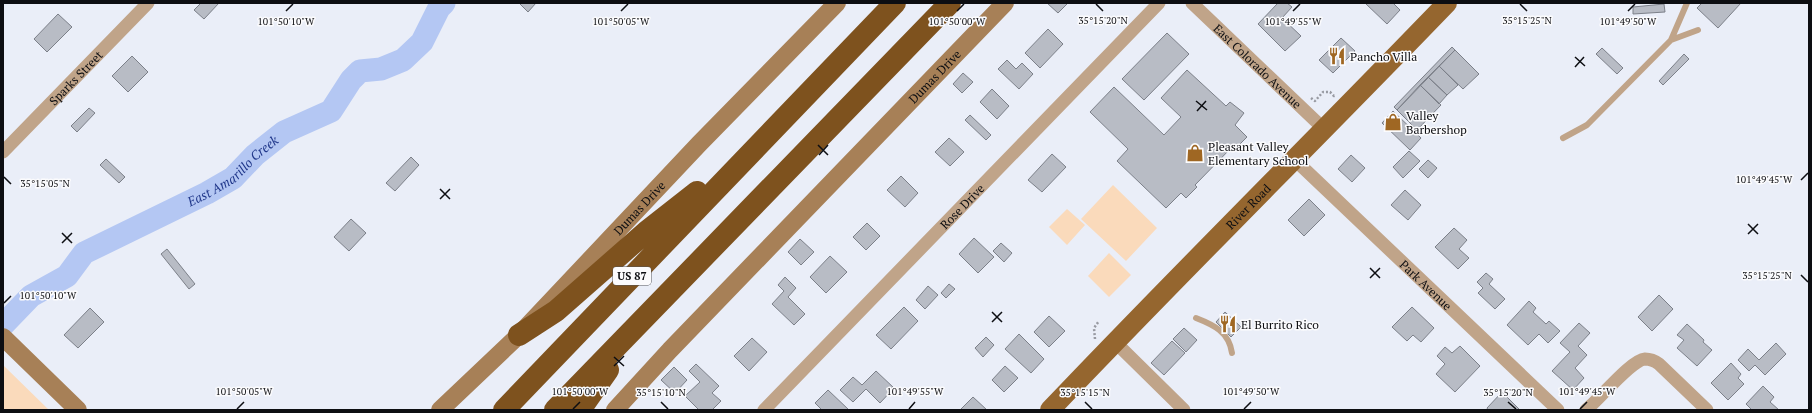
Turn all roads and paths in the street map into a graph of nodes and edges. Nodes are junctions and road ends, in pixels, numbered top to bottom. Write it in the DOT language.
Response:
graph roads {
  1 [pos="148,3"];
  2 [pos="837,3"];
  3 [pos="895,3"];
  4 [pos="950,3"];
  5 [pos="1005,3"];
  6 [pos="1159,3"];
  7 [pos="1192,3"];
  8 [pos="1447,3"];
  9 [pos="1687,3"];
  10 [pos="1698,30"];
  11 [pos="1671,40"];
  12 [pos="1334,96"];
  13 [pos="1315,101"];
  14 [pos="1324,130"];
  15 [pos="1562,138"];
  16 [pos="760,143"];
  17 [pos="3,152"];
  18 [pos="1295,160"];
  19 [pos="646,317"];
  20 [pos="1196,318"];
  21 [pos="519,335"];
  22 [pos="3,337"];
  23 [pos="1114,342"];
  24 [pos="1232,353"];
  25 [pos="78,410"];
  26 [pos="440,410"];
  27 [pos="504,410"];
  28 [pos="555,410"];
  29 [pos="580,410"];
  30 [pos="615,410"];
  31 [pos="764,410"];
  32 [pos="1050,410"];
  33 [pos="1184,410"];
  34 [pos="1558,410"];
  35 [pos="1586,410"];
  36 [pos="1707,410"];
  1 -- 17 [label="street, Sparks Street"];
  2 -- 21 [label="main road, Dumas Drive"];
  3 -- 16 [label="highway, US 87"];
  4 -- 19 [label="highway"];
  5 -- 30 [label="main road, Dumas Drive"];
  6 -- 31 [label="street, Rose Drive"];
  7 -- 14 [label="street, East Colorado Avenue"];
  8 -- 14 [label="main road, River Road"];
  9 -- 11 [label="lane"];
  10 -- 11 [label="lane"];
  11 -- 15 [label="lane"];
  12 -- 13 [label="path"];
  14 -- 18 [label="main road, River Road"];
  16 -- 21 [label="highway"];
  16 -- 27 [label="highway, US 87"];
  18 -- 23 [label="main road, River Road"];
  18 -- 34 [label="street, Park Avenue"];
  19 -- 28 [label="highway"];
  19 -- 29 [label="highway"];
  20 -- 24 [label="lane"];
  21 -- 26 [label="main road, Dumas Drive"];
  22 -- 25 [label="main road"];
  23 -- 32 [label="main road, River Road"];
  23 -- 33 [label="street"];
  35 -- 36 [label="street"];
}
